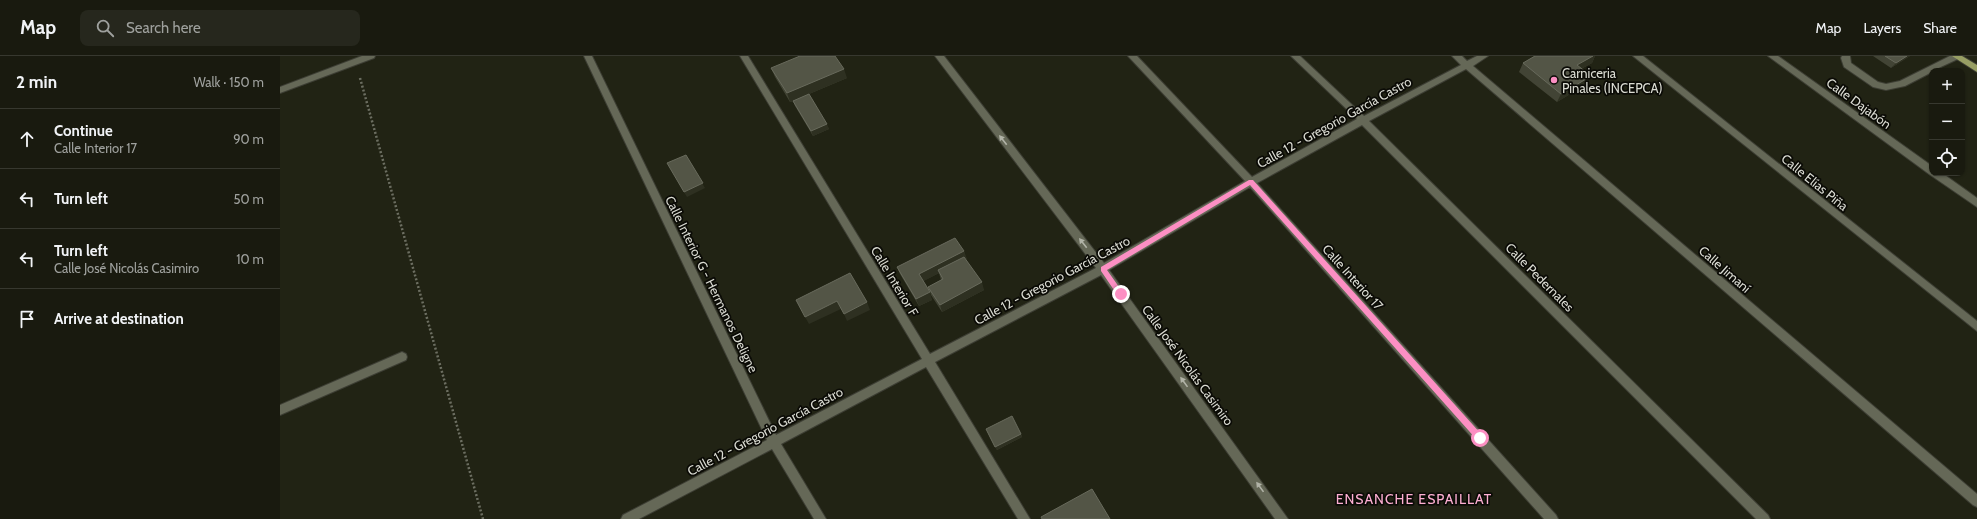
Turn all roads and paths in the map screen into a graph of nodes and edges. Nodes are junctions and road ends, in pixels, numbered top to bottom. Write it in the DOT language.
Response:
graph roads {
  1 [pos="371,56"];
  2 [pos="588,56"];
  3 [pos="744,56"];
  4 [pos="939,56"];
  5 [pos="1132,56"];
  6 [pos="1295,56"];
  7 [pos="1456,56"];
  8 [pos="1484,56"];
  9 [pos="1637,56"];
  10 [pos="1772,56"];
  11 [pos="1846,56"];
  12 [pos="1957,56"];
  13 [pos="356,62"];
  14 [pos="1467,65"];
  15 [pos="1977,69"];
  16 [pos="280,90"];
  17 [pos="1363,120"];
  18 [pos="1929,169"];
  19 [pos="1939,176"];
  20 [pos="1251,182"];
  21 [pos="1977,203"];
  22 [pos="1103,269"];
  23 [pos="1977,328"];
  24 [pos="402,357"];
  25 [pos="928,360"];
  26 [pos="280,410"];
  27 [pos="773,441"];
  28 [pos="1977,501"];
  29 [pos="483,519"];
  30 [pos="627,519"];
  31 [pos="820,519"];
  32 [pos="1024,519"];
  33 [pos="1282,519"];
  34 [pos="1552,519"];
  35 [pos="1764,519"];
  1 -- 13 [label="street"];
  2 -- 27 [label="street, Calle Interior G - Hermanos Deligne"];
  3 -- 25 [label="street, Calle Interior F"];
  22 -- 4 [label="street, Calle José Nicolás Casimiro, one-way"];
  5 -- 20 [label="street, Calle Interior 17"];
  6 -- 17 [label="street, Calle Pedernales"];
  7 -- 14 [label="street, Calle Jimaní"];
  8 -- 14 [label="street, Calle 12 - Gregorio García Castro"];
  9 -- 23 [label="street, Calle Elías Piña"];
  10 -- 18 [label="street, Calle Dajabón"];
  11 -- 12 [label="street"];
  12 -- 15 [label="main road"];
  13 -- 16 [label="street"];
  13 -- 29 [label="path"];
  14 -- 17 [label="street, Calle 12 - Gregorio García Castro"];
  14 -- 28 [label="street, Calle Jimaní"];
  17 -- 20 [label="street, Calle 12 - Gregorio García Castro"];
  17 -- 35 [label="street, Calle Pedernales"];
  19 -- 21 [label="street"];
  20 -- 22 [label="street, Calle 12 - Gregorio García Castro"];
  20 -- 34 [label="street, Calle Interior 17"];
  22 -- 25 [label="street, Calle 12 - Gregorio García Castro"];
  33 -- 22 [label="street, Calle José Nicolás Casimiro, one-way"];
  24 -- 26 [label="street"];
  25 -- 27 [label="street, Calle 12 - Gregorio García Castro"];
  25 -- 32 [label="street, Calle Interior F"];
  27 -- 30 [label="street, Calle 12 - Gregorio García Castro"];
  27 -- 31 [label="street, Calle Interior G - Hermanos Deligne"];
}
